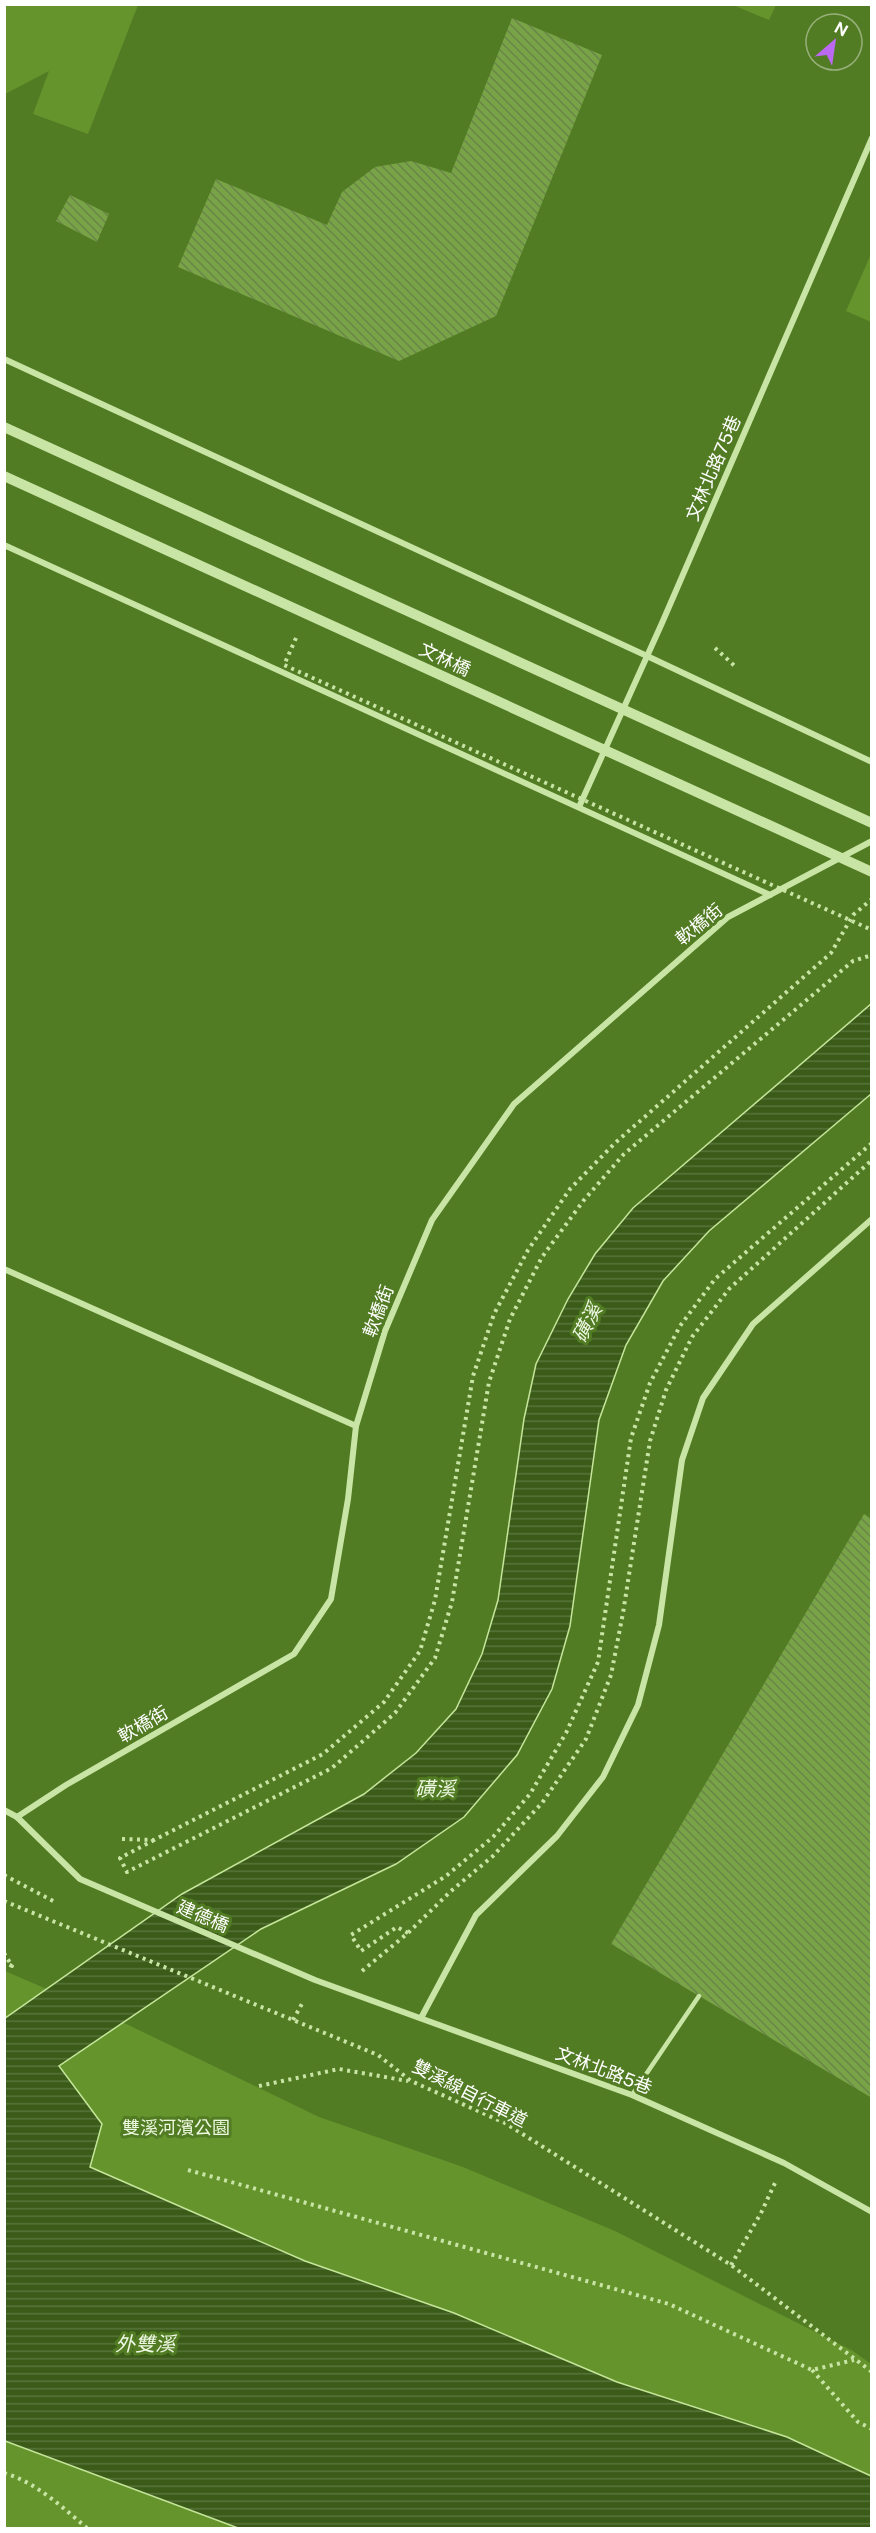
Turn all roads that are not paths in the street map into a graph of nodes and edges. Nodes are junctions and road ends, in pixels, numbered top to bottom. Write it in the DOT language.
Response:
graph roads {
  1 [pos="872,138"];
  2 [pos="4,359"];
  3 [pos="4,427"];
  4 [pos="4,476"];
  5 [pos="4,545"];
  6 [pos="647,656"];
  7 [pos="872,762"];
  8 [pos="579,807"];
  9 [pos="872,823"];
  10 [pos="872,841"];
  11 [pos="872,872"];
  12 [pos="770,895"];
  13 [pos="872,1219"];
  14 [pos="4,1269"];
  15 [pos="356,1426"];
  16 [pos="4,1810"];
  17 [pos="17,1817"];
  18 [pos="315,1980"];
  19 [pos="699,1996"];
  20 [pos="421,2018"];
  21 [pos="633,2095"];
  22 [pos="872,2212"];
  1 -- 6 [label="street, 文林北路75巷"];
  2 -- 6 [label="street"];
  3 -- 9 [label="street, 文林橋, bridge"];
  4 -- 11 [label="street, 文林橋, bridge"];
  5 -- 8 [label="street"];
  6 -- 7 [label="street"];
  6 -- 8 [label="street, 文林北路75巷"];
  8 -- 12 [label="street"];
  10 -- 12 [label="street, 軟橋街"];
  12 -- 15 [label="street, 軟橋街"];
  13 -- 20 [label="street"];
  14 -- 15 [label="street"];
  15 -- 17 [label="street, 軟橋街"];
  16 -- 17 [label="street"];
  17 -- 18 [label="street, 建德橋"];
  18 -- 20 [label="street, 文林北路5巷"];
  19 -- 21 [label="lane"];
  20 -- 21 [label="street, 文林北路5巷"];
  21 -- 22 [label="street, 文林北路5巷"];
}
